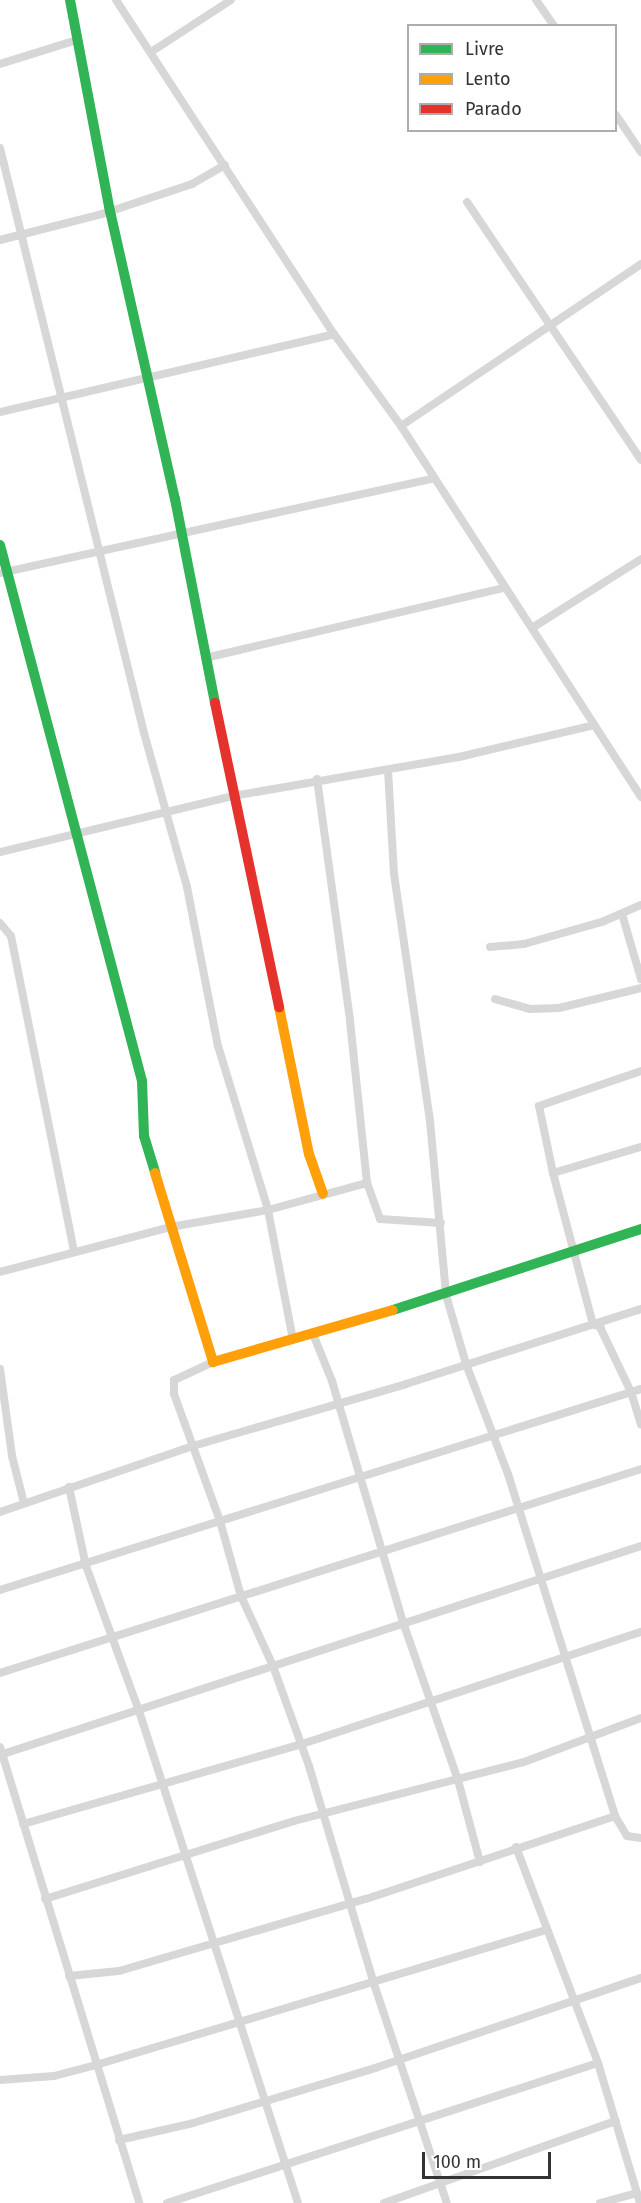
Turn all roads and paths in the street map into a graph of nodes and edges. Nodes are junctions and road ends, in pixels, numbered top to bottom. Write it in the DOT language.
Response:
graph roads {
  1 [pos="70,0"];
  2 [pos="116,0"];
  3 [pos="231,0"];
  4 [pos="536,0"];
  5 [pos="553,24"];
  6 [pos="77,40"];
  7 [pos="151,52"];
  8 [pos="0,64"];
  9 [pos="617,118"];
  10 [pos="0,148"];
  11 [pos="641,152"];
  12 [pos="225,165"];
  13 [pos="467,202"];
  14 [pos="110,211"];
  15 [pos="21,235"];
  16 [pos="0,240"];
  17 [pos="641,264"];
  18 [pos="550,322"];
  19 [pos="334,333"];
  20 [pos="147,378"];
  21 [pos="63,398"];
  22 [pos="0,412"];
  23 [pos="401,426"];
  24 [pos="641,460"];
  25 [pos="432,479"];
  26 [pos="182,532"];
  27 [pos="0,545"];
  28 [pos="100,551"];
  29 [pos="641,559"];
  30 [pos="3,572"];
  31 [pos="503,588"];
  32 [pos="532,628"];
  33 [pos="205,658"];
  34 [pos="594,725"];
  35 [pos="388,770"];
  36 [pos="317,779"];
  37 [pos="233,796"];
  38 [pos="641,797"];
  39 [pos="165,812"];
  40 [pos="74,832"];
  41 [pos="0,852"];
  42 [pos="641,905"];
  43 [pos="622,914"];
  44 [pos="0,923"];
  45 [pos="490,947"];
  46 [pos="641,979"];
  47 [pos="641,988"];
  48 [pos="495,999"];
  49 [pos="641,1071"];
  50 [pos="641,1147"];
  51 [pos="552,1173"];
  52 [pos="367,1183"];
  53 [pos="323,1194"];
  54 [pos="268,1210"];
  55 [pos="441,1223"];
  56 [pos="170,1227"];
  57 [pos="641,1229"];
  58 [pos="74,1251"];
  59 [pos="575,1252"];
  60 [pos="0,1272"];
  61 [pos="446,1295"];
  62 [pos="641,1309"];
  63 [pos="593,1324"];
  64 [pos="313,1334"];
  65 [pos="293,1340"];
  66 [pos="213,1362"];
  67 [pos="466,1364"];
  68 [pos="0,1369"];
  69 [pos="641,1389"];
  70 [pos="631,1392"];
  71 [pos="338,1405"];
  72 [pos="641,1425"];
  73 [pos="494,1435"];
  74 [pos="193,1446"];
  75 [pos="641,1469"];
  76 [pos="360,1476"];
  77 [pos="69,1487"];
  78 [pos="24,1503"];
  79 [pos="519,1508"];
  80 [pos="0,1512"];
  81 [pos="220,1521"];
  82 [pos="641,1546"];
  83 [pos="382,1552"];
  84 [pos="86,1566"];
  85 [pos="541,1581"];
  86 [pos="0,1590"];
  87 [pos="242,1596"];
  88 [pos="404,1625"];
  89 [pos="641,1632"];
  90 [pos="112,1638"];
  91 [pos="565,1656"];
  92 [pos="273,1666"];
  93 [pos="0,1673"];
  94 [pos="431,1702"];
  95 [pos="139,1711"];
  96 [pos="641,1718"];
  97 [pos="591,1737"];
  98 [pos="302,1744"];
  99 [pos="1,1752"];
  100 [pos="458,1780"];
  101 [pos="162,1784"];
  102 [pos="325,1816"];
  103 [pos="615,1816"];
  104 [pos="23,1824"];
  105 [pos="641,1838"];
  106 [pos="516,1847"];
  107 [pos="185,1858"];
  108 [pos="480,1862"];
  109 [pos="45,1899"];
  110 [pos="349,1904"];
  111 [pos="547,1930"];
  112 [pos="214,1943"];
  113 [pos="69,1976"];
  114 [pos="641,1978"];
  115 [pos="373,1981"];
  116 [pos="574,2002"];
  117 [pos="240,2022"];
  118 [pos="400,2060"];
  119 [pos="598,2063"];
  120 [pos="96,2065"];
  121 [pos="0,2080"];
  122 [pos="264,2101"];
  123 [pos="615,2121"];
  124 [pos="421,2122"];
  125 [pos="119,2140"];
  126 [pos="284,2167"];
  127 [pos="441,2184"];
  128 [pos="637,2193"];
  129 [pos="139,2203"];
  130 [pos="166,2203"];
  131 [pos="298,2203"];
  132 [pos="384,2203"];
  133 [pos="447,2203"];
  134 [pos="600,2203"];
  135 [pos="639,2203"];
  1 -- 6 [label="street"];
  2 -- 7 [label="street"];
  3 -- 7 [label="street"];
  4 -- 5 [label="street"];
  6 -- 8 [label="street"];
  6 -- 14 [label="street"];
  7 -- 12 [label="street"];
  9 -- 11 [label="street"];
  10 -- 15 [label="street"];
  12 -- 14 [label="street"];
  12 -- 19 [label="street"];
  13 -- 18 [label="street"];
  14 -- 15 [label="street"];
  14 -- 20 [label="street"];
  15 -- 16 [label="street"];
  15 -- 21 [label="street"];
  17 -- 18 [label="street"];
  18 -- 23 [label="street"];
  18 -- 24 [label="street"];
  19 -- 20 [label="street"];
  19 -- 23 [label="street"];
  20 -- 21 [label="street"];
  20 -- 26 [label="street"];
  21 -- 22 [label="street"];
  21 -- 28 [label="street"];
  23 -- 25 [label="street"];
  25 -- 26 [label="street"];
  25 -- 31 [label="street"];
  26 -- 28 [label="street"];
  26 -- 33 [label="street"];
  27 -- 30 [label="street"];
  28 -- 30 [label="street"];
  28 -- 39 [label="street"];
  29 -- 32 [label="street"];
  30 -- 40 [label="street"];
  31 -- 32 [label="street"];
  31 -- 33 [label="street"];
  32 -- 34 [label="street"];
  33 -- 37 [label="street"];
  34 -- 35 [label="street"];
  34 -- 38 [label="street"];
  35 -- 36 [label="street"];
  35 -- 55 [label="street"];
  36 -- 37 [label="street"];
  36 -- 52 [label="street"];
  37 -- 39 [label="street"];
  37 -- 53 [label="street"];
  39 -- 40 [label="street"];
  39 -- 54 [label="street"];
  40 -- 41 [label="street"];
  40 -- 56 [label="street"];
  42 -- 43 [label="street"];
  43 -- 45 [label="street"];
  43 -- 46 [label="street"];
  44 -- 58 [label="street"];
  47 -- 48 [label="street"];
  49 -- 51 [label="street"];
  50 -- 51 [label="street"];
  51 -- 59 [label="street"];
  52 -- 53 [label="street"];
  52 -- 55 [label="street"];
  53 -- 54 [label="street"];
  54 -- 56 [label="street"];
  54 -- 65 [label="street"];
  55 -- 61 [label="street"];
  56 -- 58 [label="street"];
  56 -- 66 [label="street"];
  57 -- 59 [label="street"];
  58 -- 60 [label="street"];
  59 -- 61 [label="street"];
  59 -- 63 [label="street"];
  61 -- 64 [label="street"];
  61 -- 67 [label="street"];
  62 -- 63 [label="street"];
  63 -- 67 [label="street"];
  63 -- 70 [label="street"];
  64 -- 65 [label="street"];
  64 -- 71 [label="street"];
  65 -- 66 [label="street"];
  66 -- 74 [label="street"];
  67 -- 71 [label="street"];
  67 -- 73 [label="street"];
  68 -- 78 [label="street"];
  69 -- 70 [label="street"];
  70 -- 72 [label="street"];
  70 -- 73 [label="street"];
  71 -- 74 [label="street"];
  71 -- 76 [label="street"];
  73 -- 76 [label="street"];
  73 -- 79 [label="street"];
  74 -- 77 [label="street"];
  74 -- 81 [label="street"];
  75 -- 79 [label="street"];
  76 -- 81 [label="street"];
  76 -- 83 [label="street"];
  77 -- 78 [label="street"];
  77 -- 84 [label="street"];
  78 -- 80 [label="street"];
  79 -- 83 [label="street"];
  79 -- 85 [label="street"];
  81 -- 84 [label="street"];
  81 -- 87 [label="street"];
  82 -- 85 [label="street"];
  83 -- 87 [label="street"];
  83 -- 88 [label="street"];
  84 -- 86 [label="street"];
  84 -- 90 [label="street"];
  85 -- 88 [label="street"];
  85 -- 91 [label="street"];
  87 -- 90 [label="street"];
  87 -- 92 [label="street"];
  88 -- 92 [label="street"];
  88 -- 94 [label="street"];
  89 -- 91 [label="street"];
  90 -- 93 [label="street"];
  90 -- 95 [label="street"];
  91 -- 94 [label="street"];
  91 -- 97 [label="street"];
  92 -- 95 [label="street"];
  92 -- 98 [label="street"];
  94 -- 98 [label="street"];
  94 -- 100 [label="street"];
  95 -- 99 [label="street"];
  95 -- 101 [label="street"];
  96 -- 97 [label="street"];
  97 -- 100 [label="street"];
  97 -- 103 [label="street"];
  98 -- 101 [label="street"];
  98 -- 102 [label="street"];
  99 -- 104 [label="street"];
  100 -- 102 [label="street"];
  100 -- 108 [label="street"];
  101 -- 104 [label="street"];
  101 -- 107 [label="street"];
  102 -- 107 [label="street"];
  102 -- 110 [label="street"];
  103 -- 105 [label="street"];
  103 -- 106 [label="street"];
  104 -- 109 [label="street"];
  106 -- 108 [label="street"];
  106 -- 111 [label="street"];
  107 -- 109 [label="street"];
  107 -- 112 [label="street"];
  108 -- 110 [label="street"];
  109 -- 113 [label="street"];
  110 -- 112 [label="street"];
  110 -- 115 [label="street"];
  111 -- 115 [label="street"];
  111 -- 116 [label="street"];
  112 -- 113 [label="street"];
  112 -- 117 [label="street"];
  113 -- 120 [label="street"];
  114 -- 116 [label="street"];
  115 -- 117 [label="street"];
  115 -- 118 [label="street"];
  116 -- 118 [label="street"];
  116 -- 119 [label="street"];
  117 -- 120 [label="street"];
  117 -- 122 [label="street"];
  118 -- 122 [label="street"];
  118 -- 124 [label="street"];
  119 -- 123 [label="street"];
  119 -- 124 [label="street"];
  120 -- 121 [label="street"];
  120 -- 125 [label="street"];
  122 -- 125 [label="street"];
  122 -- 126 [label="street"];
  123 -- 127 [label="street"];
  123 -- 128 [label="street"];
  124 -- 126 [label="street"];
  124 -- 127 [label="street"];
  125 -- 129 [label="street"];
  126 -- 130 [label="street"];
  126 -- 131 [label="street"];
  127 -- 132 [label="street"];
  127 -- 133 [label="street"];
  128 -- 134 [label="street"];
  128 -- 135 [label="street"];
}
